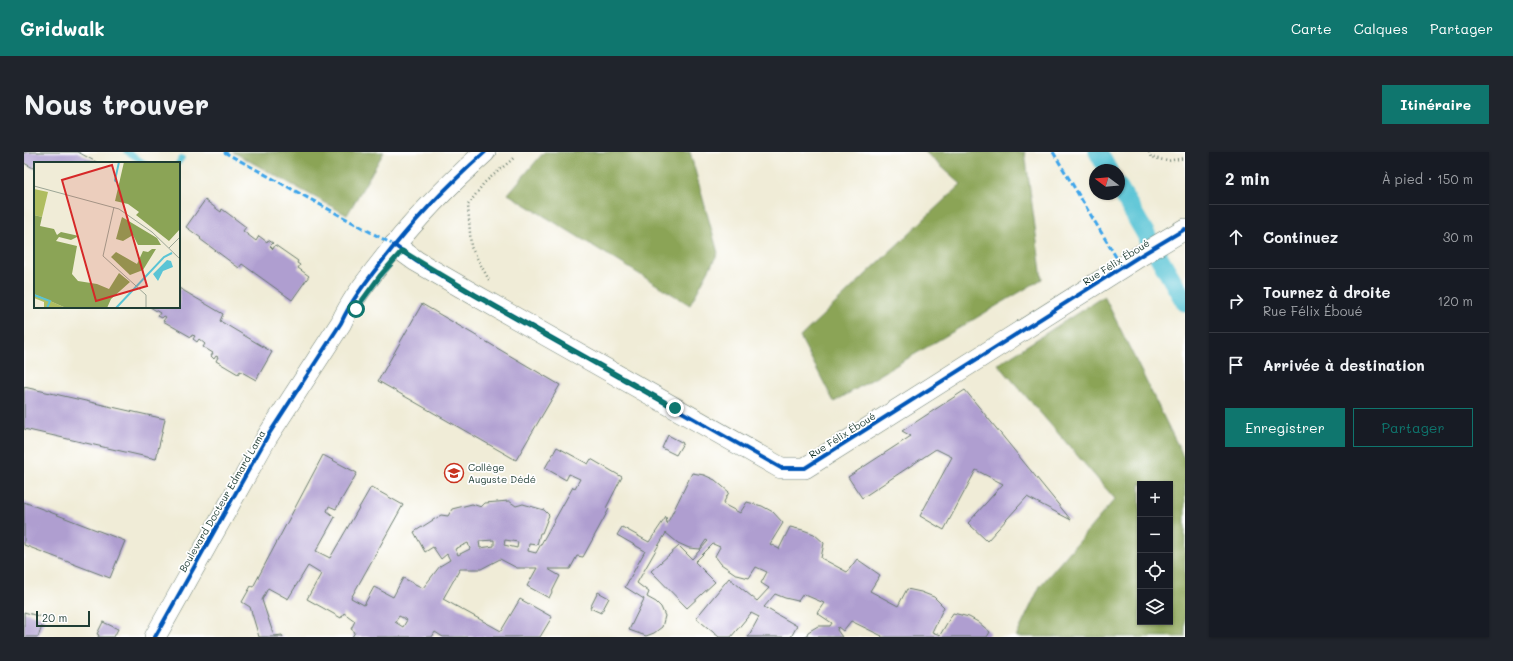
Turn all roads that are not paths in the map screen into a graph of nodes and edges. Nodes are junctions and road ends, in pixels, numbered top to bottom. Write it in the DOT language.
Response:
graph roads {
  1 [pos="487,152"];
  2 [pos="1180,232"];
  3 [pos="398,248"];
  4 [pos="155,637"];
  1 -- 3 [label="street, Boulevard Docteur Edmard Lama"];
  2 -- 3 [label="street, Rue Félix Éboué"];
  3 -- 4 [label="street, Boulevard Docteur Edmard Lama"];
}
